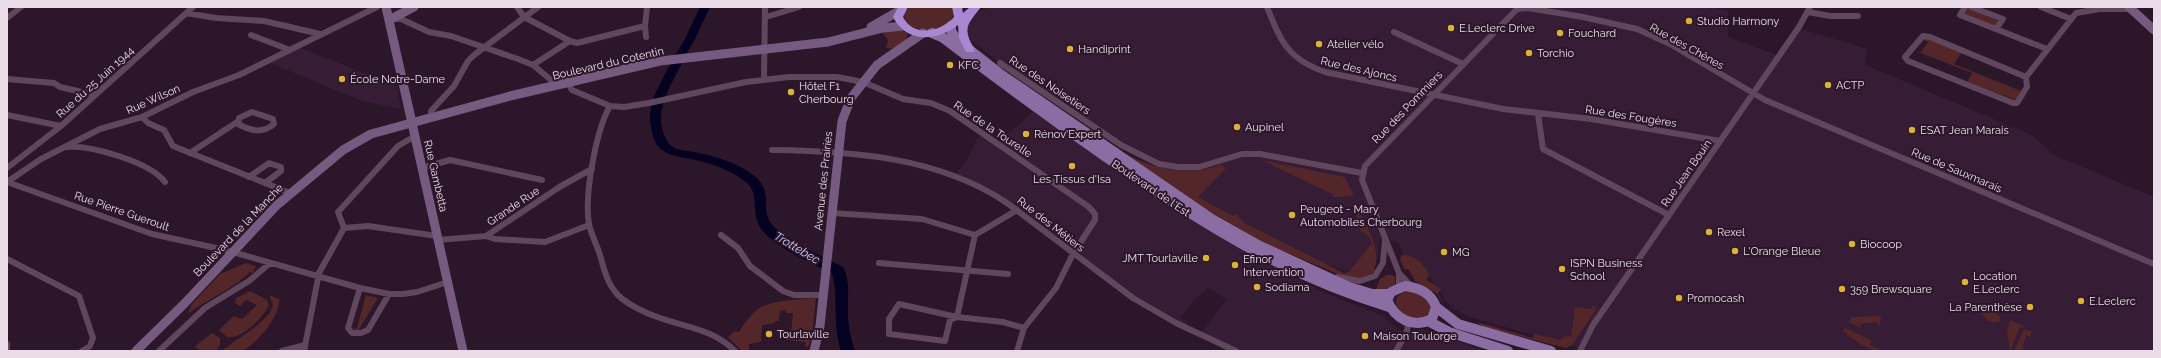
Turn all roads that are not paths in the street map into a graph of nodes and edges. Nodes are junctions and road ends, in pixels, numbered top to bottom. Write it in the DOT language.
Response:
graph roads {
  1 [pos="15,7"];
  2 [pos="21,7"];
  3 [pos="193,7"];
  4 [pos="377,7"];
  5 [pos="386,7"];
  6 [pos="414,7"];
  7 [pos="517,7"];
  8 [pos="538,7"];
  9 [pos="646,7"];
  10 [pos="765,7"];
  11 [pos="799,7"];
  12 [pos="969,7"];
  13 [pos="976,7"];
  14 [pos="1267,7"];
  15 [pos="1563,7"];
  16 [pos="1965,7"];
  17 [pos="1971,7"];
  18 [pos="2041,7"];
  19 [pos="1516,8"];
  20 [pos="2099,8"];
  21 [pos="2131,8"];
  22 [pos="901,9"];
  23 [pos="1808,9"];
  24 [pos="958,12"];
  25 [pos="7,13"];
  26 [pos="186,13"];
  27 [pos="1562,14"];
  28 [pos="1858,16"];
  29 [pos="524,17"];
  30 [pos="766,17"];
  31 [pos="7,18"];
  32 [pos="2071,19"];
  33 [pos="389,20"];
  34 [pos="645,26"];
  35 [pos="951,26"];
  36 [pos="1996,29"];
  37 [pos="2154,30"];
  38 [pos="1394,32"];
  39 [pos="908,33"];
  40 [pos="928,33"];
  41 [pos="320,34"];
  42 [pos="250,35"];
  43 [pos="646,36"];
  44 [pos="570,41"];
  45 [pos="812,43"];
  46 [pos="483,46"];
  47 [pos="766,48"];
  48 [pos="2047,49"];
  49 [pos="290,50"];
  50 [pos="970,50"];
  51 [pos="1000,63"];
  52 [pos="1464,64"];
  53 [pos="533,65"];
  54 [pos="2026,78"];
  55 [pos="7,79"];
  56 [pos="764,79"];
  57 [pos="863,82"];
  58 [pos="568,83"];
  59 [pos="557,85"];
  60 [pos="1752,94"];
  61 [pos="95,95"];
  62 [pos="1432,96"];
  63 [pos="610,106"];
  64 [pos="1538,114"];
  65 [pos="7,115"];
  66 [pos="431,116"];
  67 [pos="142,117"];
  68 [pos="237,122"];
  69 [pos="412,122"];
  70 [pos="61,126"];
  71 [pos="415,136"];
  72 [pos="81,138"];
  73 [pos="1720,141"];
  74 [pos="79,147"];
  75 [pos="62,148"];
  76 [pos="772,150"];
  77 [pos="838,152"];
  78 [pos="190,153"];
  79 [pos="7,168"];
  80 [pos="422,168"];
  81 [pos="592,169"];
  82 [pos="1362,173"];
  83 [pos="249,177"];
  84 [pos="542,180"];
  85 [pos="7,182"];
  86 [pos="165,182"];
  87 [pos="265,183"];
  88 [pos="290,193"];
  89 [pos="1018,210"];
  90 [pos="832,212"];
  91 [pos="1669,215"];
  92 [pos="589,225"];
  93 [pos="344,228"];
  94 [pos="721,235"];
  95 [pos="975,235"];
  96 [pos="1385,235"];
  97 [pos="486,236"];
  98 [pos="438,238"];
  99 [pos="232,252"];
  100 [pos="1073,254"];
  101 [pos="7,259"];
  102 [pos="270,263"];
  103 [pos="880,263"];
  104 [pos="2154,264"];
  105 [pos="1310,270"];
  106 [pos="968,271"];
  107 [pos="1399,273"];
  108 [pos="1008,274"];
  109 [pos="318,278"];
  110 [pos="448,282"];
  111 [pos="1412,287"];
  112 [pos="360,288"];
  113 [pos="1394,291"];
  114 [pos="389,294"];
  115 [pos="824,295"];
  116 [pos="1389,307"];
  117 [pos="1436,307"];
  118 [pos="957,317"];
  119 [pos="1428,321"];
  120 [pos="1409,322"];
  121 [pos="1024,328"];
  122 [pos="7,344"];
  123 [pos="7,348"];
  124 [pos="304,348"];
  125 [pos="82,351"];
  126 [pos="136,351"];
  127 [pos="159,351"];
  128 [pos="282,351"];
  129 [pos="463,351"];
  130 [pos="735,351"];
  131 [pos="814,351"];
  132 [pos="1017,351"];
  133 [pos="1236,351"];
  134 [pos="1396,351"];
  135 [pos="1508,351"];
  136 [pos="1551,351"];
  137 [pos="1580,351"];
  1 -- 25 [label="street"];
  2 -- 31 [label="street"];
  3 -- 26 [label="street, Rue du 25 Juin 1944"];
  4 -- 41 [label="street, Rue Wilson"];
  5 -- 33 [label="main road, Rue Gambetta"];
  6 -- 33 [label="main road"];
  7 -- 29 [label="street"];
  8 -- 29 [label="street"];
  9 -- 34 [label="street"];
  10 -- 30 [label="street"];
  11 -- 30 [label="street"];
  12 -- 24 [label="highway"];
  13 -- 50 [label="highway"];
  14 -- 62 [label="street, Rue des Ajoncs"];
  15 -- 27 [label="street"];
  16 -- 36 [label="street"];
  17 -- 36 [label="street"];
  18 -- 32 [label="street"];
  19 -- 27 [label="street, Rue des Chênes"];
  19 -- 52 [label="street, Rue des Pommiers"];
  20 -- 21 [label="street"];
  20 -- 32 [label="street"];
  21 -- 37 [label="main road"];
  22 -- 39 [label="highway"];
  22 -- 45 [label="main road, Boulevard du Cotentin"];
  23 -- 28 [label="street"];
  23 -- 60 [label="street, Rue Jean Bouin"];
  24 -- 35 [label="highway"];
  26 -- 41 [label="street"];
  26 -- 61 [label="street, Rue du 25 Juin 1944"];
  27 -- 60 [label="street, Rue des Chênes"];
  29 -- 44 [label="street"];
  29 -- 46 [label="street"];
  30 -- 47 [label="street"];
  32 -- 48 [label="street"];
  33 -- 46 [label="street"];
  33 -- 69 [label="main road, Rue Gambetta"];
  34 -- 43 [label="street"];
  34 -- 44 [label="street"];
  35 -- 40 [label="highway"];
  35 -- 50 [label="main road, Boulevard de l'Est"];
  36 -- 48 [label="street"];
  38 -- 52 [label="street"];
  39 -- 40 [label="highway"];
  39 -- 45 [label="main road, Boulevard du Cotentin"];
  39 -- 57 [label="main road, Avenue des Prairies"];
  40 -- 116 [label="main road, Boulevard de l'Est"];
  41 -- 49 [label="street, Rue Wilson"];
  42 -- 49 [label="street"];
  44 -- 53 [label="street"];
  45 -- 47 [label="main road, Boulevard du Cotentin"];
  46 -- 53 [label="street"];
  46 -- 66 [label="street"];
  47 -- 56 [label="street"];
  47 -- 58 [label="main road, Boulevard du Cotentin"];
  48 -- 54 [label="street"];
  49 -- 67 [label="street, Rue Wilson"];
  50 -- 105 [label="main road, Boulevard de l'Est"];
  51 -- 82 [label="street, Rue des Noisetiers"];
  52 -- 62 [label="street, Rue des Pommiers"];
  53 -- 59 [label="street"];
  54 -- 54 [label="street"];
  55 -- 61 [label="street"];
  56 -- 57 [label="street, Rue de la Tourelle"];
  56 -- 63 [label="street, Rue de la Tourelle"];
  57 -- 77 [label="main road, Avenue des Prairies"];
  57 -- 100 [label="street, Rue de la Tourelle"];
  58 -- 59 [label="main road, Boulevard du Cotentin"];
  58 -- 63 [label="street"];
  59 -- 66 [label="main road, Boulevard du Cotentin"];
  60 -- 73 [label="street, Rue Jean Bouin"];
  60 -- 104 [label="street, Rue de Sauxmarais"];
  61 -- 70 [label="street, Rue du 25 Juin 1944"];
  62 -- 64 [label="street, Rue des Fougères"];
  62 -- 82 [label="street, Rue des Pommiers"];
  63 -- 81 [label="street"];
  64 -- 73 [label="street, Rue des Fougères"];
  64 -- 91 [label="street"];
  65 -- 70 [label="street"];
  66 -- 69 [label="main road, Boulevard du Cotentin"];
  67 -- 72 [label="street, Rue Wilson"];
  67 -- 78 [label="street"];
  68 -- 68 [label="street"];
  68 -- 78 [label="street"];
  69 -- 71 [label="main road, Rue Gambetta"];
  69 -- 88 [label="main road, Boulevard de la Manche"];
  70 -- 79 [label="street, Rue du 25 Juin 1944"];
  71 -- 80 [label="main road, Rue Gambetta"];
  71 -- 93 [label="street"];
  72 -- 74 [label="street"];
  72 -- 75 [label="street, Rue Wilson"];
  73 -- 91 [label="street, Rue Jean Bouin"];
  74 -- 75 [label="street"];
  74 -- 86 [label="street"];
  75 -- 85 [label="street, Rue Wilson"];
  76 -- 77 [label="street, Rue des Métiers"];
  77 -- 89 [label="street, Rue des Métiers"];
  77 -- 90 [label="main road, Avenue des Prairies"];
  78 -- 83 [label="street"];
  80 -- 84 [label="street"];
  80 -- 98 [label="main road, Rue Gambetta"];
  81 -- 92 [label="street"];
  81 -- 97 [label="street, Grande Rue"];
  82 -- 96 [label="street"];
  83 -- 87 [label="street"];
  83 -- 87 [label="street"];
  85 -- 99 [label="street, Rue Pierre Gueroult"];
  87 -- 88 [label="street"];
  88 -- 99 [label="main road, Boulevard de la Manche"];
  89 -- 95 [label="street"];
  89 -- 100 [label="street, Rue des Métiers"];
  90 -- 95 [label="street"];
  90 -- 115 [label="main road, Avenue des Prairies"];
  91 -- 137 [label="street, Rue Jean Bouin"];
  92 -- 97 [label="street"];
  92 -- 130 [label="street"];
  93 -- 98 [label="street, Grande Rue"];
  93 -- 109 [label="street"];
  94 -- 115 [label="street"];
  95 -- 106 [label="street"];
  96 -- 105 [label="street"];
  96 -- 107 [label="street"];
  97 -- 98 [label="street, Grande Rue"];
  98 -- 110 [label="main road, Rue Gambetta"];
  99 -- 102 [label="street, Rue Pierre Gueroult"];
  99 -- 126 [label="main road, Boulevard de la Manche"];
  100 -- 121 [label="street"];
  100 -- 133 [label="street, Rue des Métiers"];
  101 -- 125 [label="street"];
  102 -- 109 [label="street, Rue Pierre Gueroult"];
  102 -- 127 [label="street"];
  103 -- 106 [label="street"];
  105 -- 113 [label="main road, Boulevard de l'Est"];
  106 -- 108 [label="street"];
  106 -- 118 [label="street"];
  107 -- 111 [label="street"];
  107 -- 113 [label="street"];
  109 -- 112 [label="street, Rue Pierre Gueroult"];
  109 -- 124 [label="street"];
  110 -- 114 [label="street, Rue Pierre Gueroult"];
  110 -- 129 [label="main road, Rue Gambetta"];
  111 -- 113 [label="main road"];
  111 -- 117 [label="main road"];
  112 -- 114 [label="street, Rue Pierre Gueroult"];
  112 -- 114 [label="street"];
  113 -- 116 [label="main road"];
  115 -- 131 [label="main road, Avenue des Prairies"];
  116 -- 120 [label="main road"];
  117 -- 119 [label="main road"];
  117 -- 136 [label="main road"];
  118 -- 118 [label="street"];
  118 -- 121 [label="street"];
  119 -- 120 [label="main road"];
  119 -- 135 [label="main road"];
  120 -- 134 [label="street"];
  121 -- 132 [label="street"];
  122 -- 123 [label="street"];
  124 -- 128 [label="street"];
}
